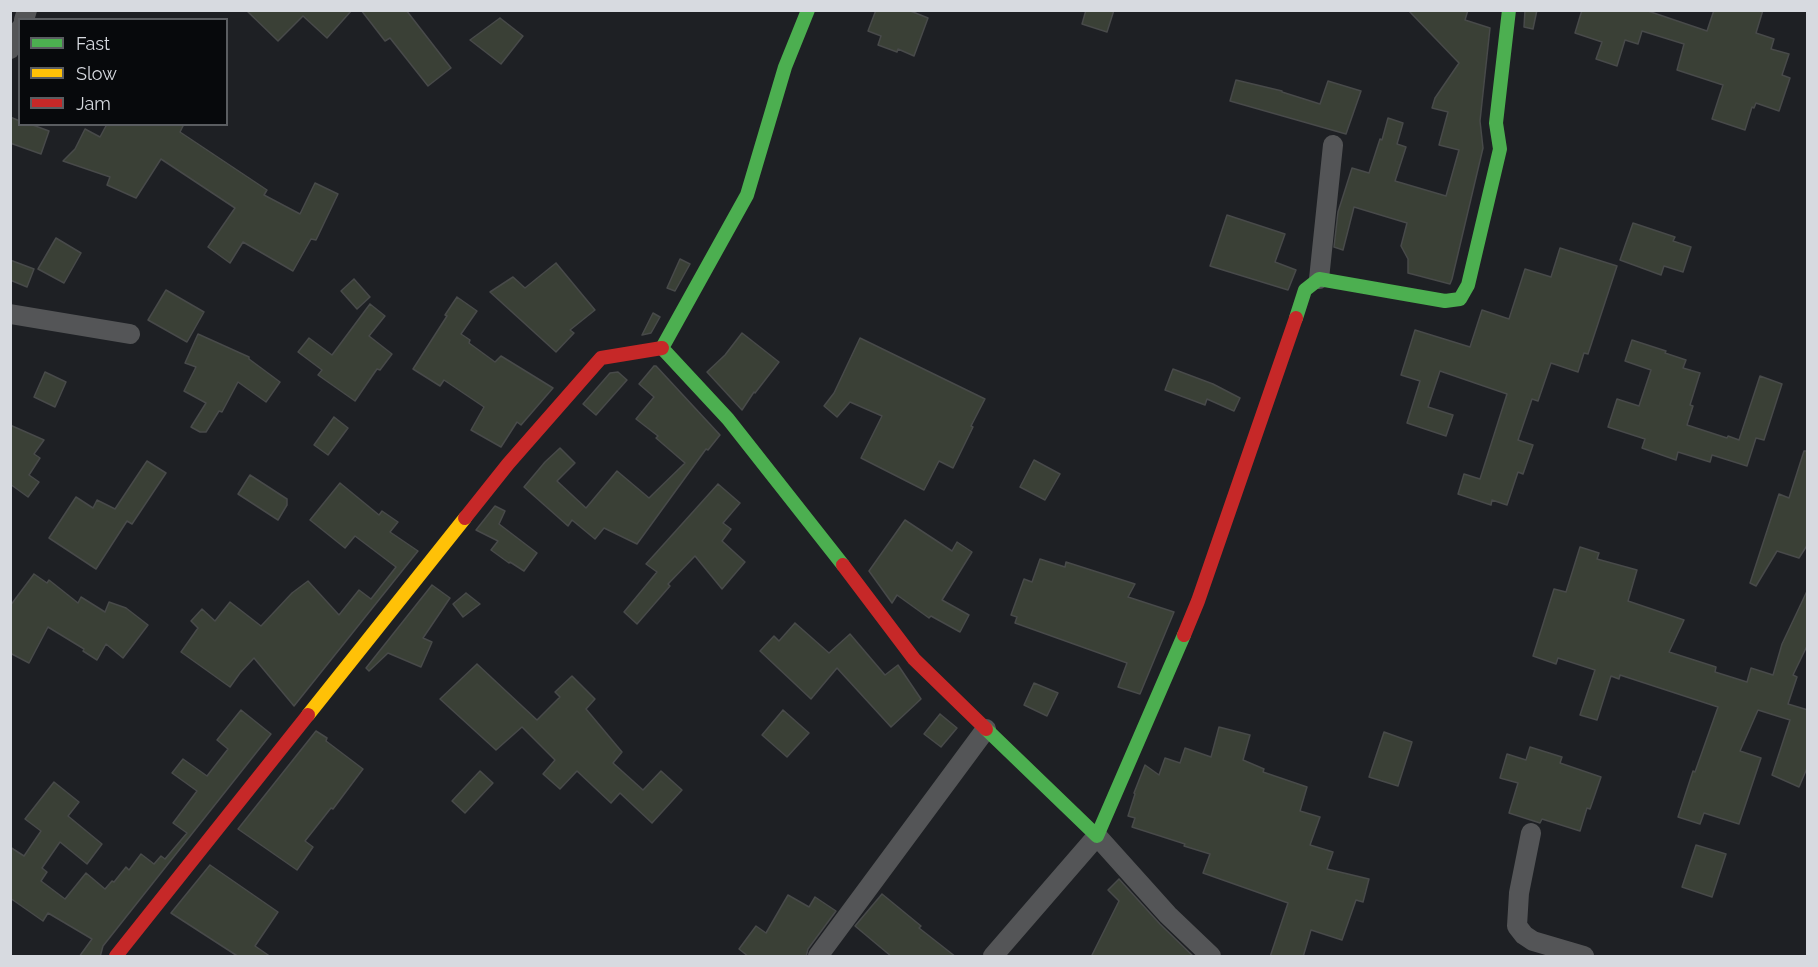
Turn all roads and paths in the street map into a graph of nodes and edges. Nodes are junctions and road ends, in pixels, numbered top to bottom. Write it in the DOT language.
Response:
graph roads {
  1 [pos="808,10"];
  2 [pos="1509,10"];
  3 [pos="18,33"];
  4 [pos="10,49"];
  5 [pos="1333,145"];
  6 [pos="1318,279"];
  7 [pos="10,314"];
  8 [pos="130,334"];
  9 [pos="662,348"];
  10 [pos="986,729"];
  11 [pos="1531,833"];
  12 [pos="1097,836"];
  13 [pos="116,957"];
  14 [pos="818,957"];
  15 [pos="993,957"];
  16 [pos="1211,957"];
  17 [pos="1584,957"];
  1 -- 9 [label="street"];
  2 -- 6 [label="street"];
  3 -- 4 [label="street"];
  5 -- 6 [label="street"];
  6 -- 12 [label="street"];
  7 -- 8 [label="street"];
  9 -- 10 [label="street"];
  9 -- 13 [label="street"];
  10 -- 12 [label="street"];
  10 -- 14 [label="street"];
  11 -- 17 [label="street"];
  12 -- 15 [label="street"];
  12 -- 16 [label="street"];
}
